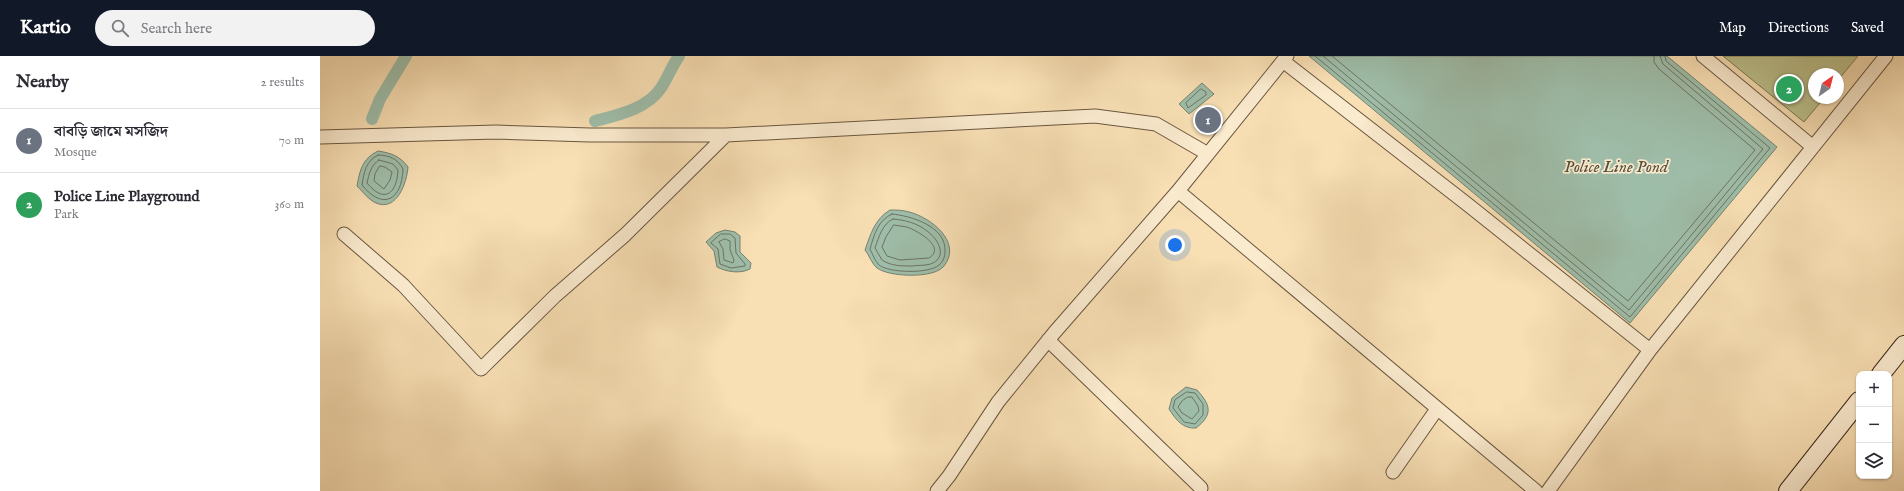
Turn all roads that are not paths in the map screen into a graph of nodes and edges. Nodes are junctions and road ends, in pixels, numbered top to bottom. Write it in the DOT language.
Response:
graph roads {
  1 [pos="1703,56"];
  2 [pos="1886,56"];
  3 [pos="1285,59"];
  4 [pos="726,135"];
  5 [pos="320,137"];
  6 [pos="1813,147"];
  7 [pos="1208,154"];
  8 [pos="1178,191"];
  9 [pos="344,234"];
  10 [pos="1048,340"];
  11 [pos="1904,345"];
  12 [pos="1650,350"];
  13 [pos="1883,371"];
  14 [pos="1856,405"];
  15 [pos="1437,409"];
  16 [pos="1393,472"];
  17 [pos="1201,488"];
  18 [pos="937,491"];
  19 [pos="1536,491"];
  20 [pos="1548,491"];
  21 [pos="1788,491"];
  1 -- 6 [label="street"];
  2 -- 6 [label="street"];
  3 -- 7 [label="street"];
  3 -- 12 [label="street"];
  4 -- 5 [label="street"];
  4 -- 7 [label="street"];
  4 -- 9 [label="street"];
  6 -- 12 [label="street"];
  7 -- 8 [label="street"];
  8 -- 10 [label="street"];
  8 -- 15 [label="street"];
  10 -- 17 [label="street"];
  10 -- 18 [label="street"];
  11 -- 13 [label="street"];
  12 -- 20 [label="street"];
  14 -- 21 [label="street"];
  15 -- 16 [label="street"];
  15 -- 19 [label="street"];
}
